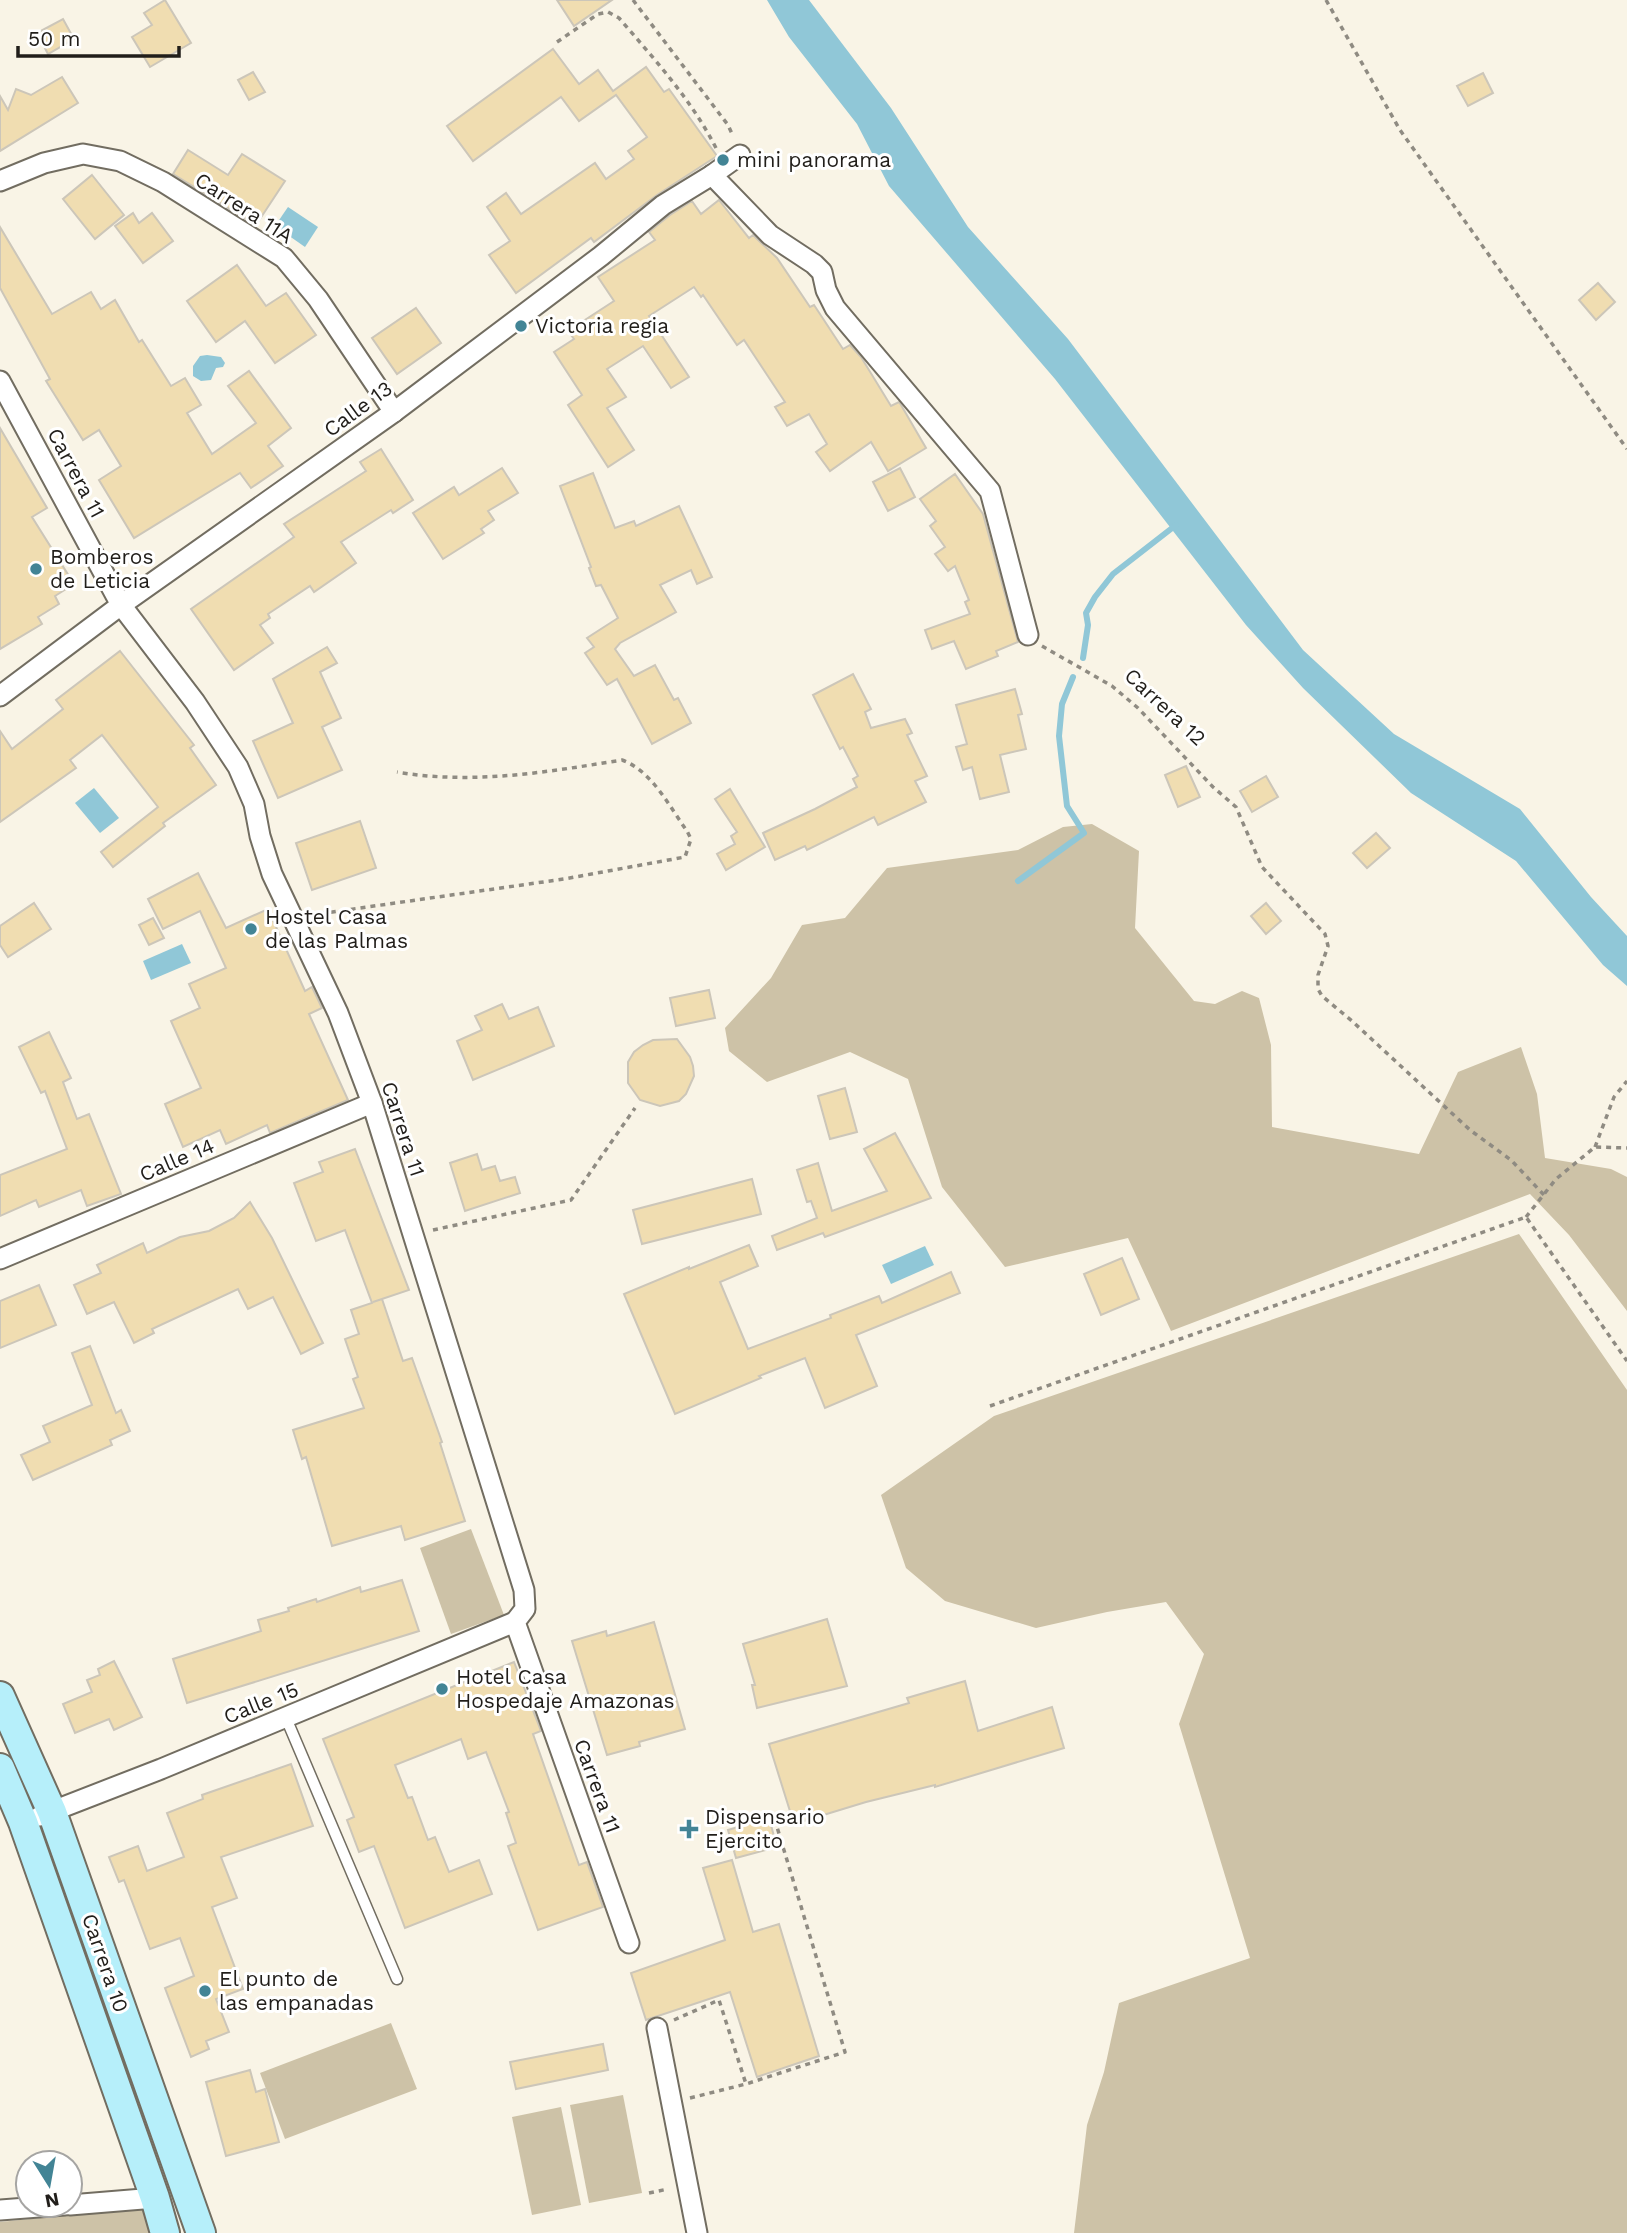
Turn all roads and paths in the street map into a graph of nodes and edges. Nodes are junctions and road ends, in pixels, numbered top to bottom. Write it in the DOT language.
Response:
graph roads {
  1 [pos="633,0"];
  2 [pos="1326,0"];
  3 [pos="557,42"];
  4 [pos="728,125"];
  5 [pos="726,165"];
  6 [pos="0,181"];
  7 [pos="0,381"];
  8 [pos="394,412"];
  9 [pos="1627,449"];
  10 [pos="121,604"];
  11 [pos="1028,635"];
  12 [pos="0,696"];
  13 [pos="397,772"];
  14 [pos="292,918"];
  15 [pos="1627,1081"];
  16 [pos="372,1103"];
  17 [pos="635,1108"];
  18 [pos="1595,1147"];
  19 [pos="1627,1148"];
  20 [pos="1544,1195"];
  21 [pos="1526,1217"];
  22 [pos="414,1234"];
  23 [pos="0,1259"];
  24 [pos="1627,1361"];
  25 [pos="990,1406"];
  26 [pos="515,1622"];
  27 [pos="0,1696"];
  28 [pos="286,1718"];
  29 [pos="0,1768"];
  30 [pos="51,1812"];
  31 [pos="23,1822"];
  32 [pos="777,1827"];
  33 [pos="629,1943"];
  34 [pos="397,1979"];
  35 [pos="657,2028"];
  36 [pos="746,2084"];
  37 [pos="671,2103"];
  38 [pos="155,2198"];
  39 [pos="84,2204"];
  40 [pos="165,2233"];
  41 [pos="201,2233"];
  42 [pos="697,2233"];
  1 -- 4 [label="path"];
  2 -- 9 [label="path"];
  3 -- 5 [label="path"];
  5 -- 8 [label="street, Calle 13"];
  5 -- 11 [label="street"];
  6 -- 8 [label="street, Carrera 11A"];
  7 -- 10 [label="street, Carrera 11"];
  8 -- 10 [label="street, Calle 13"];
  10 -- 12 [label="street, Calle 13"];
  10 -- 14 [label="street, Carrera 11"];
  11 -- 20 [label="path, Carrera 12"];
  13 -- 14 [label="path"];
  14 -- 16 [label="street, Carrera 11"];
  15 -- 18 [label="path"];
  16 -- 22 [label="street, Carrera 11"];
  16 -- 23 [label="street, Calle 14"];
  17 -- 22 [label="path"];
  18 -- 19 [label="path"];
  18 -- 20 [label="path"];
  20 -- 21 [label="path"];
  21 -- 24 [label="path"];
  21 -- 25 [label="path"];
  22 -- 26 [label="street, Carrera 11"];
  26 -- 28 [label="street, Calle 15"];
  26 -- 33 [label="street, Carrera 11"];
  27 -- 30 [label="main road, Carrera 10"];
  28 -- 30 [label="street, Calle 15"];
  28 -- 34 [label="lane"];
  29 -- 31 [label="main road, Carrera 10"];
  30 -- 31 [label="street, Calle 15"];
  30 -- 41 [label="main road, Carrera 10"];
  31 -- 38 [label="main road, Carrera 10"];
  32 -- 36 [label="path"];
  35 -- 36 [label="path"];
  35 -- 37 [label="street"];
  36 -- 37 [label="path"];
  37 -- 42 [label="street"];
  38 -- 39 [label="street"];
  38 -- 40 [label="main road, Carrera 10"];
}
